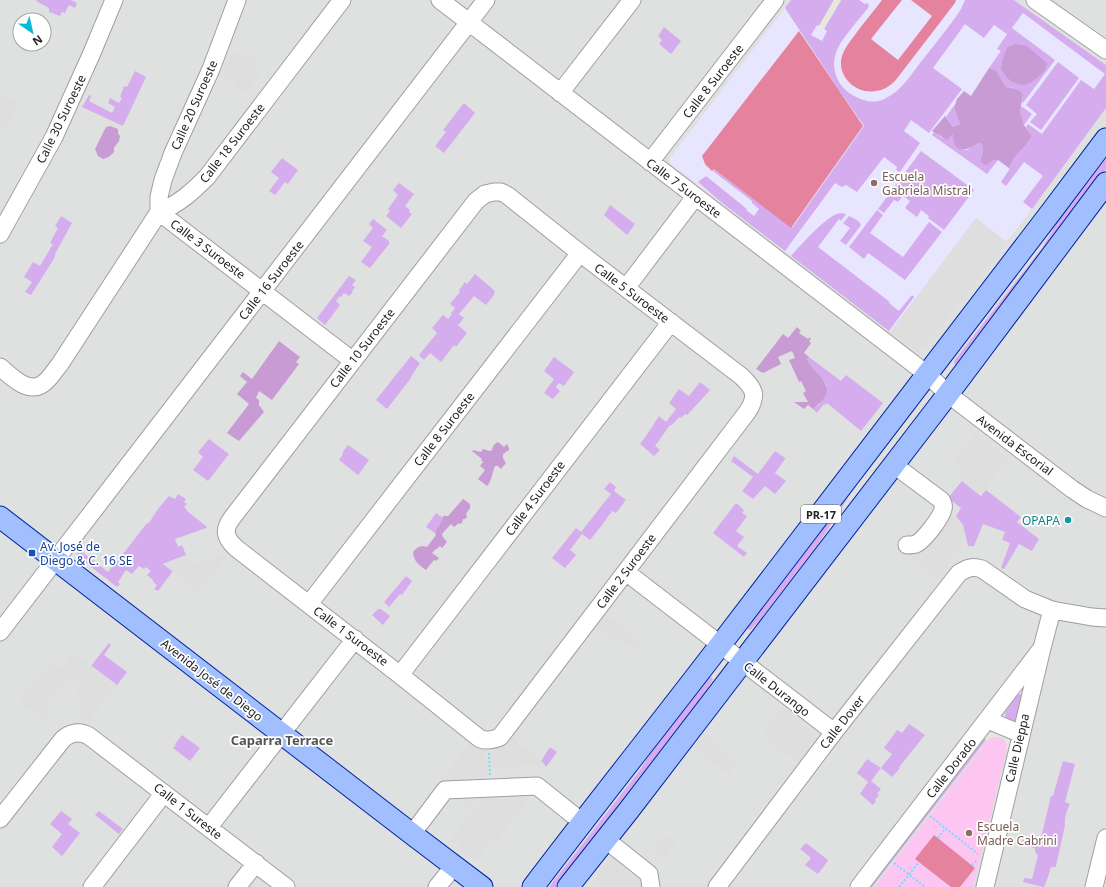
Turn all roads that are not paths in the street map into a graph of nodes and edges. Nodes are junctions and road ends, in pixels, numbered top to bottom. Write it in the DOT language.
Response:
graph roads {
  1 [pos="114,0"];
  2 [pos="237,0"];
  3 [pos="342,0"];
  4 [pos="440,0"];
  5 [pos="486,0"];
  6 [pos="632,0"];
  7 [pos="775,0"];
  8 [pos="1034,0"];
  9 [pos="469,23"];
  10 [pos="1106,50"];
  11 [pos="560,93"];
  12 [pos="1106,139"];
  13 [pos="650,162"];
  14 [pos="1106,183"];
  15 [pos="501,192"];
  16 [pos="695,197"];
  17 [pos="159,212"];
  18 [pos="0,234"];
  19 [pos="580,253"];
  20 [pos="626,288"];
  21 [pos="262,291"];
  22 [pos="671,322"];
  23 [pos="353,360"];
  24 [pos="0,367"];
  25 [pos="928,375"];
  26 [pos="948,394"];
  27 [pos="754,400"];
  28 [pos="894,465"];
  29 [pos="1106,508"];
  30 [pos="0,517"];
  31 [pos="232,518"];
  32 [pos="907,545"];
  33 [pos="56,560"];
  34 [pos="626,572"];
  35 [pos="309,604"];
  36 [pos="1052,610"];
  37 [pos="1106,618"];
  38 [pos="0,632"];
  39 [pos="355,639"];
  40 [pos="720,645"];
  41 [pos="1042,648"];
  42 [pos="742,662"];
  43 [pos="400,674"];
  44 [pos="988,720"];
  45 [pos="834,732"];
  46 [pos="282,733"];
  47 [pos="1021,734"];
  48 [pos="492,740"];
  49 [pos="164,793"];
  50 [pos="0,820"];
  51 [pos="582,822"];
  52 [pos="209,827"];
  53 [pos="412,834"];
  54 [pos="1106,838"];
  55 [pos="605,840"];
  56 [pos="256,864"];
  57 [pos="454,866"];
  58 [pos="92,887"];
  59 [pos="237,887"];
  60 [pos="286,887"];
  61 [pos="437,887"];
  62 [pos="482,887"];
  63 [pos="533,887"];
  64 [pos="568,887"];
  65 [pos="650,887"];
  66 [pos="717,887"];
  67 [pos="859,887"];
  68 [pos="985,887"];
  69 [pos="1094,887"];
  1 -- 18 [label="street, Calle 30 Suroeste"];
  2 -- 17 [label="street, Calle 20 Suroeste"];
  3 -- 17 [label="street, Calle 18 Suroeste"];
  4 -- 9 [label="street, Calle 7 Suroeste"];
  5 -- 9 [label="street, Calle 16 Suroeste"];
  6 -- 11 [label="street"];
  7 -- 13 [label="street, Calle 8 Suroeste"];
  8 -- 10 [label="street"];
  9 -- 11 [label="street, Calle 7 Suroeste"];
  9 -- 21 [label="street, Calle 16 Suroeste"];
  11 -- 13 [label="street, Calle 7 Suroeste"];
  12 -- 25 [label="main road, PR-17"];
  13 -- 16 [label="street, Calle 7 Suroeste"];
  14 -- 26 [label="main road, PR-17"];
  15 -- 19 [label="street, Calle 5 Suroeste"];
  15 -- 23 [label="street, Calle 10 Suroeste"];
  16 -- 20 [label="street"];
  16 -- 25 [label="street, Calle 7 Suroeste"];
  17 -- 21 [label="street, Calle 3 Suroeste"];
  17 -- 24 [label="street, Calle 18 Suroeste"];
  19 -- 20 [label="street, Calle 5 Suroeste"];
  19 -- 35 [label="street, Calle 8 Suroeste"];
  20 -- 22 [label="street, Calle 5 Suroeste"];
  21 -- 23 [label="street, Calle 3 Suroeste"];
  21 -- 33 [label="street, Calle 16 Suroeste"];
  22 -- 27 [label="street, Calle 5 Suroeste"];
  22 -- 43 [label="street, Calle 4 Suroeste"];
  23 -- 31 [label="street, Calle 10 Suroeste"];
  25 -- 26 [label="street, Avenida Escorial"];
  25 -- 40 [label="main road, PR-17"];
  26 -- 28 [label="main road, PR-17"];
  26 -- 29 [label="street, Avenida Escorial"];
  27 -- 34 [label="street, Calle 2 Suroeste"];
  28 -- 32 [label="street"];
  28 -- 42 [label="main road, PR-17"];
  30 -- 33 [label="main road, Avenida José de Diego"];
  31 -- 35 [label="street, Calle 1 Suroeste"];
  33 -- 38 [label="street, Calle 16 Suroeste"];
  33 -- 46 [label="main road, Avenida José de Diego"];
  34 -- 40 [label="street"];
  34 -- 48 [label="street, Calle 2 Suroeste"];
  35 -- 39 [label="street, Calle 1 Suroeste"];
  36 -- 37 [label="street"];
  36 -- 41 [label="street, Calle Dieppa"];
  36 -- 45 [label="street, Calle Dover"];
  39 -- 43 [label="street, Calle 1 Suroeste"];
  39 -- 46 [label="street"];
  40 -- 42 [label="street, Calle Durango"];
  40 -- 51 [label="main road, PR-17"];
  41 -- 44 [label="street, Calle Dorado"];
  41 -- 47 [label="street, Calle Dieppa"];
  42 -- 45 [label="street, Calle Durango"];
  42 -- 55 [label="main road, PR-17"];
  43 -- 48 [label="street, Calle 1 Suroeste"];
  44 -- 47 [label="street"];
  44 -- 67 [label="street, Calle Dorado"];
  45 -- 66 [label="street, Calle Dover"];
  46 -- 52 [label="street"];
  46 -- 53 [label="main road, Avenida José de Diego"];
  47 -- 68 [label="street, Calle Dieppa"];
  49 -- 50 [label="street, Calle 1 Sureste"];
  49 -- 52 [label="street, Calle 1 Sureste"];
  49 -- 58 [label="street"];
  51 -- 53 [label="street"];
  51 -- 63 [label="main road, PR-17"];
  52 -- 56 [label="street, Calle 1 Sureste"];
  53 -- 57 [label="main road, Avenida José de Diego"];
  54 -- 69 [label="street"];
  55 -- 64 [label="main road, PR-17"];
  55 -- 65 [label="street"];
  56 -- 59 [label="street"];
  56 -- 60 [label="street, Calle 1 Sureste"];
  57 -- 61 [label="street"];
  57 -- 62 [label="main road, Avenida José de Diego"];
}
